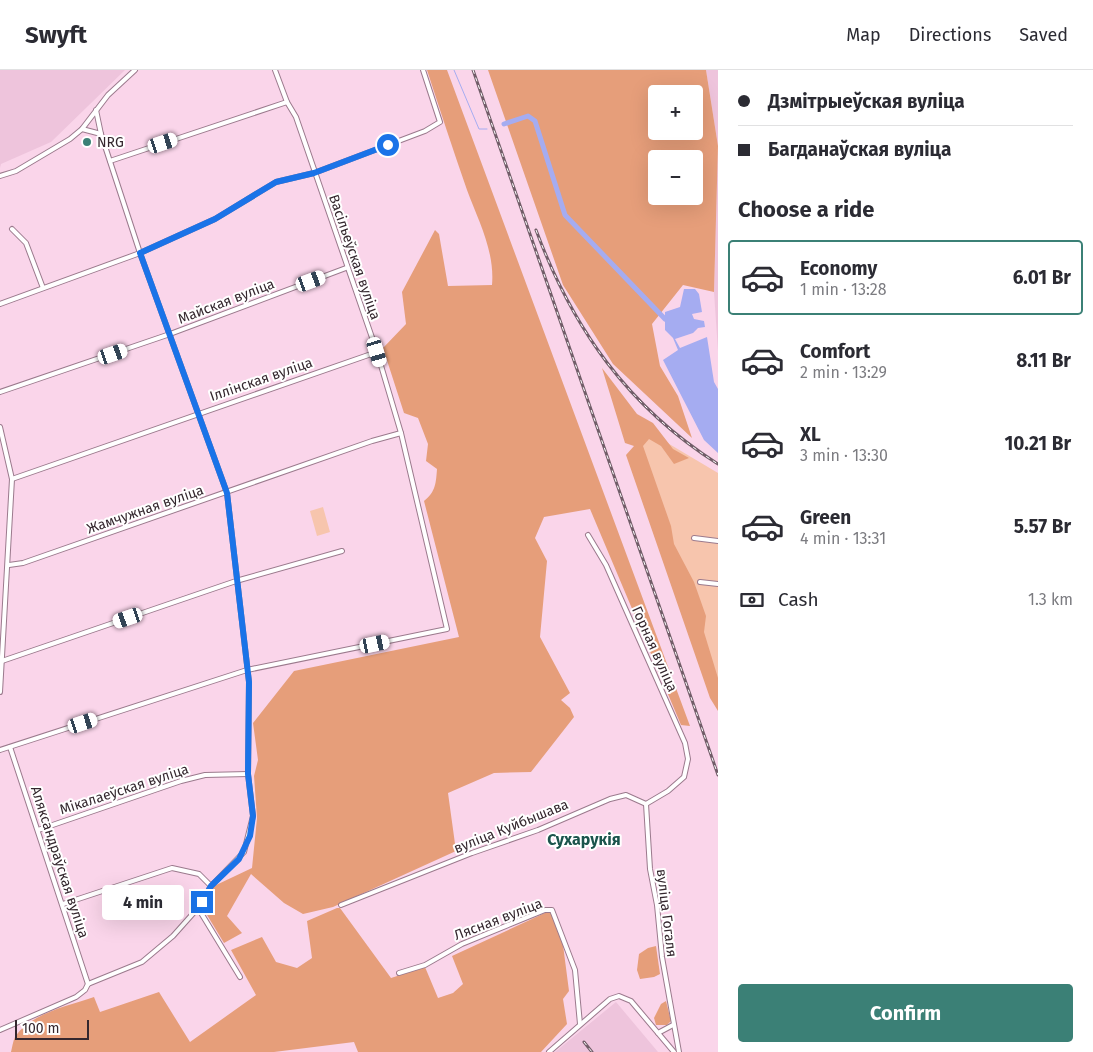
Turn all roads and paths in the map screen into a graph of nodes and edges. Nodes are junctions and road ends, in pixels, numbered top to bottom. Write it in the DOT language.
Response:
graph roads {
  1 [pos="135,70"];
  2 [pos="275,70"];
  3 [pos="423,70"];
  4 [pos="287,102"];
  5 [pos="96,110"];
  6 [pos="82,128"];
  7 [pos="101,134"];
  8 [pos="110,161"];
  9 [pos="314,173"];
  10 [pos="0,176"];
  11 [pos="12,229"];
  12 [pos="140,253"];
  13 [pos="346,268"];
  14 [pos="43,288"];
  15 [pos="0,304"];
  16 [pos="170,334"];
  17 [pos="377,352"];
  18 [pos="0,392"];
  19 [pos="198,413"];
  20 [pos="0,428"];
  21 [pos="402,433"];
  22 [pos="12,479"];
  23 [pos="227,493"];
  24 [pos="588,535"];
  25 [pos="694,538"];
  26 [pos="718,541"];
  27 [pos="342,551"];
  28 [pos="9,565"];
  29 [pos="236,581"];
  30 [pos="700,582"];
  31 [pos="718,584"];
  32 [pos="2,661"];
  33 [pos="247,670"];
  34 [pos="0,692"];
  35 [pos="10,747"];
  36 [pos="0,750"];
  37 [pos="248,774"];
  38 [pos="646,804"];
  39 [pos="38,830"];
  40 [pos="211,886"];
  41 [pos="62,904"];
  42 [pos="341,905"];
  43 [pos="198,908"];
  44 [pos="399,973"];
  45 [pos="240,977"];
  46 [pos="88,984"];
  47 [pos="580,1024"];
  48 [pos="673,1025"];
  49 [pos="0,1030"];
  50 [pos="658,1033"];
  51 [pos="549,1052"];
  52 [pos="674,1052"];
  53 [pos="679,1052"];
  1 -- 5 [label="street"];
  2 -- 4 [label="street, Васільеўская вуліца"];
  3 -- 9 [label="street"];
  4 -- 8 [label="street"];
  4 -- 9 [label="street, Васільеўская вуліца"];
  5 -- 6 [label="street"];
  5 -- 7 [label="street"];
  6 -- 7 [label="street"];
  6 -- 10 [label="street"];
  7 -- 8 [label="street"];
  8 -- 12 [label="street"];
  9 -- 12 [label="street"];
  9 -- 13 [label="street, Васільеўская вуліца"];
  11 -- 14 [label="street"];
  12 -- 14 [label="street"];
  12 -- 16 [label="street"];
  13 -- 16 [label="street, Майская вуліца"];
  13 -- 17 [label="street, Васільеўская вуліца"];
  14 -- 15 [label="street"];
  16 -- 18 [label="street, Майская вуліца"];
  16 -- 19 [label="street"];
  17 -- 19 [label="street, Іллінская вуліца"];
  17 -- 21 [label="street, Васільеўская вуліца"];
  19 -- 22 [label="street, Іллінская вуліца"];
  19 -- 23 [label="street"];
  20 -- 22 [label="street"];
  21 -- 23 [label="street, Жамчужная вуліца"];
  21 -- 33 [label="street, Васільеўская вуліца"];
  22 -- 28 [label="street"];
  23 -- 28 [label="street, Жамчужная вуліца"];
  23 -- 29 [label="street"];
  24 -- 38 [label="street, Горная вуліца"];
  25 -- 26 [label="street"];
  27 -- 29 [label="street"];
  28 -- 32 [label="street"];
  29 -- 32 [label="street"];
  29 -- 33 [label="street"];
  30 -- 31 [label="street"];
  32 -- 34 [label="street"];
  33 -- 35 [label="street"];
  33 -- 37 [label="street"];
  35 -- 36 [label="street"];
  35 -- 39 [label="street, Аляксандраўская вуліца"];
  37 -- 39 [label="street, Мікалаеўская вуліца"];
  37 -- 40 [label="street"];
  38 -- 42 [label="street, вуліца Куйбышава"];
  38 -- 48 [label="street, вуліца Гогаля"];
  39 -- 41 [label="street, Аляксандраўская вуліца"];
  40 -- 41 [label="street"];
  40 -- 43 [label="street"];
  41 -- 46 [label="street, Аляксандраўская вуліца"];
  43 -- 45 [label="street"];
  43 -- 46 [label="street"];
  44 -- 47 [label="street, Лясная вуліца"];
  46 -- 49 [label="street"];
  47 -- 50 [label="street"];
  47 -- 51 [label="street"];
  48 -- 50 [label="street"];
  48 -- 53 [label="street, вуліца Гогаля"];
  50 -- 52 [label="street"];
}
